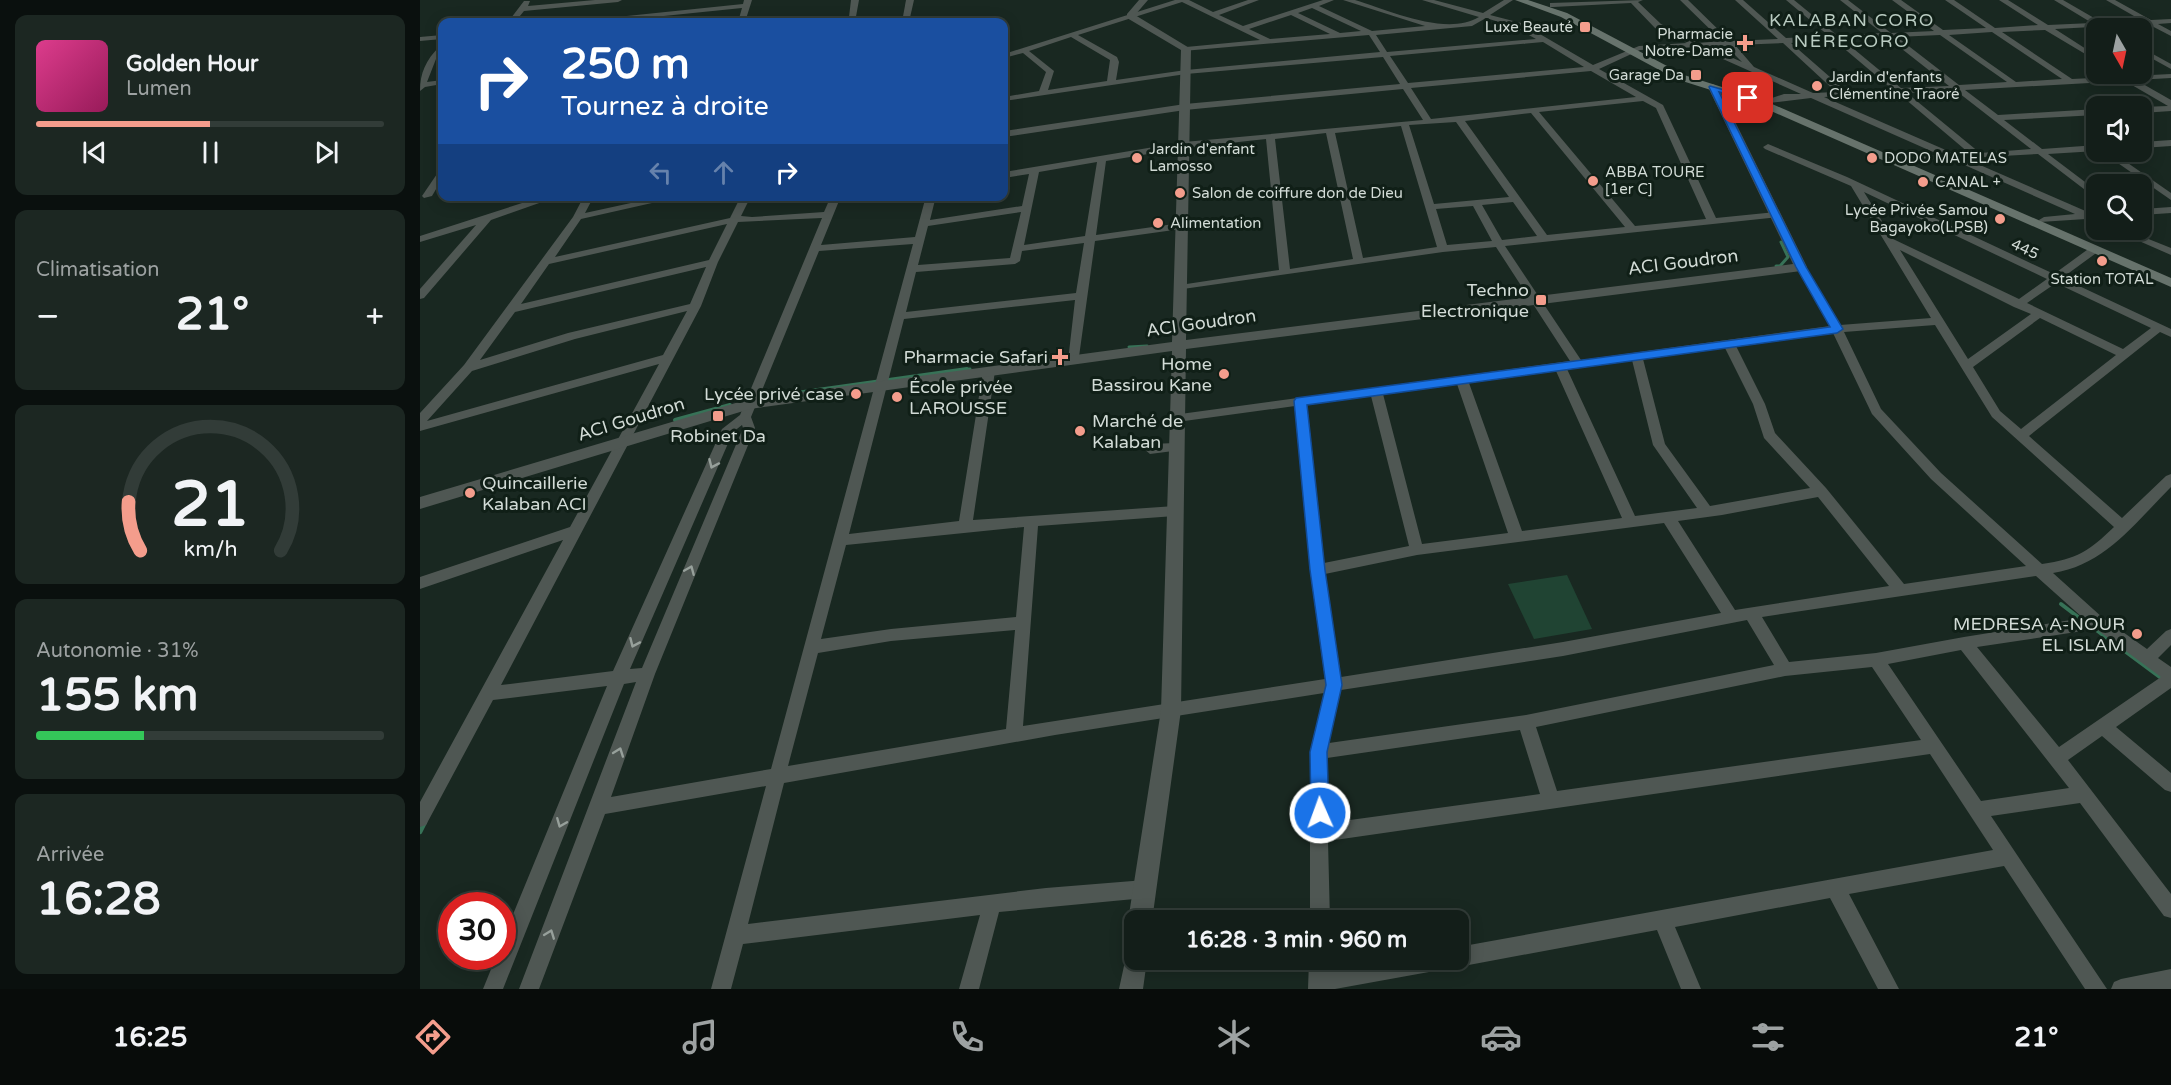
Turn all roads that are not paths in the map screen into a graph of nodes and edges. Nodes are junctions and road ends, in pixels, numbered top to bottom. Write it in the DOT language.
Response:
graph roads {
  1 [pos="530,0"];
  2 [pos="618,0"];
  3 [pos="855,0"];
  4 [pos="910,0"];
  5 [pos="1144,0"];
  6 [pos="1183,0"];
  7 [pos="1256,0"];
  8 [pos="1330,0"];
  9 [pos="1347,0"];
  10 [pos="1426,0"];
  11 [pos="1509,0"];
  12 [pos="1520,0"];
  13 [pos="1533,0"];
  14 [pos="1632,0"];
  15 [pos="1644,0"];
  16 [pos="1684,0"];
  17 [pos="1739,0"];
  18 [pos="1790,0"];
  19 [pos="1844,0"];
  20 [pos="1896,0"];
  21 [pos="1949,0"];
  22 [pos="2003,0"];
  23 [pos="2058,0"];
  24 [pos="2110,0"];
  25 [pos="746,3"];
  26 [pos="1553,5"];
  27 [pos="1313,6"];
  28 [pos="523,9"];
  29 [pos="1292,13"];
  30 [pos="1213,14"];
  31 [pos="1130,16"];
  32 [pos="1484,16"];
  33 [pos="515,18"];
  34 [pos="669,18"];
  35 [pos="743,18"];
  36 [pos="852,18"];
  37 [pos="905,18"];
  38 [pos="2088,18"];
  39 [pos="2144,18"];
  40 [pos="2171,21"];
  41 [pos="2152,22"];
  42 [pos="2152,23"];
  43 [pos="1438,27"];
  44 [pos="2086,27"];
  45 [pos="2047,28"];
  46 [pos="1243,29"];
  47 [pos="1994,30"];
  48 [pos="1371,33"];
  49 [pos="1942,33"];
  50 [pos="1072,34"];
  51 [pos="2171,34"];
  52 [pos="1340,36"];
  53 [pos="1890,36"];
  54 [pos="1837,38"];
  55 [pos="420,39"];
  56 [pos="1545,40"];
  57 [pos="438,41"];
  58 [pos="1785,41"];
  59 [pos="1269,42"];
  60 [pos="1729,44"];
  61 [pos="1697,45"];
  62 [pos="438,48"];
  63 [pos="1186,49"];
  64 [pos="1024,50"];
  65 [pos="1635,50"];
  66 [pos="2086,52"];
  67 [pos="1385,54"];
  68 [pos="1008,55"];
  69 [pos="2152,56"];
  70 [pos="2171,67"];
  71 [pos="1594,68"];
  72 [pos="1186,72"];
  73 [pos="1757,72"];
  74 [pos="2152,75"];
  75 [pos="2171,75"];
  76 [pos="2086,79"];
  77 [pos="2070,81"];
  78 [pos="1111,82"];
  79 [pos="438,83"];
  80 [pos="2014,84"];
  81 [pos="2136,84"];
  82 [pos="1713,85"];
  83 [pos="421,86"];
  84 [pos="1406,86"];
  85 [pos="1957,88"];
  86 [pos="1900,91"];
  87 [pos="1043,93"];
  88 [pos="1844,94"];
  89 [pos="1813,96"];
  90 [pos="1008,98"];
  91 [pos="1647,98"];
  92 [pos="1772,101"];
  93 [pos="2171,106"];
  94 [pos="1185,108"];
  95 [pos="2152,109"];
  96 [pos="1532,110"];
  97 [pos="2086,113"];
  98 [pos="1996,118"];
  99 [pos="1459,119"];
  100 [pos="1429,122"];
  101 [pos="1404,123"];
  102 [pos="1330,130"];
  103 [pos="1008,133"];
  104 [pos="1270,136"];
  105 [pos="2171,143"];
  106 [pos="2152,144"];
  107 [pos="2160,144"];
  108 [pos="1184,145"];
  109 [pos="1768,147"];
  110 [pos="2086,149"];
  111 [pos="2039,151"];
  112 [pos="2171,151"];
  113 [pos="1977,155"];
  114 [pos="1952,157"];
  115 [pos="1906,159"];
  116 [pos="1102,160"];
  117 [pos="2121,162"];
  118 [pos="1035,169"];
  119 [pos="1008,174"];
  120 [pos="438,179"];
  121 [pos="1855,185"];
  122 [pos="2086,187"];
  123 [pos="427,196"];
  124 [pos="2171,197"];
  125 [pos="1516,199"];
  126 [pos="540,201"];
  127 [pos="587,201"];
  128 [pos="655,201"];
  129 [pos="744,201"];
  130 [pos="834,201"];
  131 [pos="930,201"];
  132 [pos="1476,203"];
  133 [pos="1430,207"];
  134 [pos="1026,208"];
  135 [pos="2171,210"];
  136 [pos="2152,211"];
  137 [pos="2086,214"];
  138 [pos="828,215"];
  139 [pos="1776,215"];
  140 [pos="578,217"];
  141 [pos="2086,217"];
  142 [pos="487,218"];
  143 [pos="736,219"];
  144 [pos="2043,220"];
  145 [pos="1712,221"];
  146 [pos="924,224"];
  147 [pos="1181,226"];
  148 [pos="1633,230"];
  149 [pos="420,239"];
  150 [pos="1091,239"];
  151 [pos="1544,239"];
  152 [pos="920,240"];
  153 [pos="1888,240"];
  154 [pos="2143,240"];
  155 [pos="2152,240"];
  156 [pos="1499,244"];
  157 [pos="816,248"];
  158 [pos="1017,249"];
  159 [pos="1443,249"];
  160 [pos="2095,249"];
  161 [pos="2166,250"];
  162 [pos="544,262"];
  163 [pos="713,262"];
  164 [pos="1359,262"];
  165 [pos="1801,267"];
  166 [pos="912,269"];
  167 [pos="1285,272"];
  168 [pos="2171,275"];
  169 [pos="2054,279"];
  170 [pos="2171,283"];
  171 [pos="1180,288"];
  172 [pos="420,296"];
  173 [pos="1081,296"];
  174 [pos="1536,299"];
  175 [pos="2018,304"];
  176 [pos="695,306"];
  177 [pos="512,309"];
  178 [pos="2038,314"];
  179 [pos="899,316"];
  180 [pos="1937,321"];
  181 [pos="2159,328"];
  182 [pos="1837,329"];
  183 [pos="2171,333"];
  184 [pos="1729,343"];
  185 [pos="1179,345"];
  186 [pos="2125,355"];
  187 [pos="1637,357"];
  188 [pos="667,358"];
  189 [pos="1074,361"];
  190 [pos="1578,365"];
  191 [pos="1967,365"];
  192 [pos="468,368"];
  193 [pos="1560,368"];
  194 [pos="989,371"];
  195 [pos="1462,381"];
  196 [pos="881,386"];
  197 [pos="1376,391"];
  198 [pos="1301,401"];
  199 [pos="747,411"];
  200 [pos="1178,418"];
  201 [pos="420,421"];
  202 [pos="420,427"];
  203 [pos="2020,436"];
  204 [pos="623,443"];
  205 [pos="1176,447"];
  206 [pos="1149,449"];
  207 [pos="2171,479"];
  208 [pos="1821,491"];
  209 [pos="420,503"];
  210 [pos="1175,511"];
  211 [pos="1707,512"];
  212 [pos="1668,517"];
  213 [pos="1031,522"];
  214 [pos="1631,522"];
  215 [pos="965,526"];
  216 [pos="2122,526"];
  217 [pos="575,531"];
  218 [pos="1517,537"];
  219 [pos="840,540"];
  220 [pos="1417,550"];
  221 [pos="2037,568"];
  222 [pos="1317,570"];
  223 [pos="420,584"];
  224 [pos="1902,592"];
  225 [pos="1751,613"];
  226 [pos="1732,617"];
  227 [pos="2098,622"];
  228 [pos="1022,623"];
  229 [pos="2171,635"];
  230 [pos="1964,643"];
  231 [pos="812,647"];
  232 [pos="2147,659"];
  233 [pos="1876,660"];
  234 [pos="1785,669"];
  235 [pos="647,674"];
  236 [pos="618,678"];
  237 [pos="2171,678"];
  238 [pos="1334,685"];
  239 [pos="486,694"];
  240 [pos="1171,710"];
  241 [pos="1526,722"];
  242 [pos="2103,726"];
  243 [pos="1014,736"];
  244 [pos="1934,746"];
  245 [pos="1318,752"];
  246 [pos="2057,758"];
  247 [pos="777,778"];
  248 [pos="2171,784"];
  249 [pos="2085,794"];
  250 [pos="1551,800"];
  251 [pos="599,807"];
  252 [pos="1976,810"];
  253 [pos="420,819"];
  254 [pos="1321,833"];
  255 [pos="2007,856"];
  256 [pos="1835,888"];
  257 [pos="1145,890"];
  258 [pos="992,904"];
  259 [pos="2171,909"];
  260 [pos="1142,910"];
  261 [pos="1320,910"];
  262 [pos="1663,920"];
  263 [pos="735,935"];
  264 [pos="1469,955"];
  265 [pos="1134,970"];
  266 [pos="1319,970"];
  267 [pos="1391,970"];
  268 [pos="2171,979"];
  269 [pos="1318,985"];
  270 [pos="492,989"];
  271 [pos="529,989"];
  272 [pos="721,989"];
  273 [pos="969,989"];
  274 [pos="1131,989"];
  275 [pos="1691,989"];
  276 [pos="1889,989"];
  277 [pos="2097,989"];
  278 [pos="2121,989"];
  1 -- 28 [label="street"];
  2 -- 28 [label="street"];
  3 -- 36 [label="street"];
  4 -- 37 [label="street"];
  5 -- 31 [label="street"];
  6 -- 30 [label="street"];
  6 -- 31 [label="street"];
  7 -- 30 [label="street"];
  8 -- 27 [label="street"];
  9 -- 43 [label="street"];
  10 -- 32 [label="street"];
  11 -- 32 [label="street"];
  12 -- 65 [label="main road"];
  13 -- 26 [label="main road"];
  14 -- 15 [label="street"];
  14 -- 26 [label="street"];
  14 -- 61 [label="street"];
  16 -- 60 [label="street"];
  17 -- 58 [label="street"];
  18 -- 54 [label="street"];
  19 -- 53 [label="street"];
  20 -- 49 [label="street"];
  21 -- 47 [label="street"];
  22 -- 45 [label="street"];
  23 -- 38 [label="street"];
  24 -- 39 [label="street"];
  25 -- 34 [label="street"];
  25 -- 35 [label="street"];
  26 -- 65 [label="main road"];
  27 -- 29 [label="street"];
  27 -- 48 [label="street"];
  28 -- 33 [label="street"];
  29 -- 46 [label="street"];
  29 -- 52 [label="street"];
  30 -- 46 [label="street"];
  31 -- 50 [label="street"];
  31 -- 63 [label="street"];
  32 -- 43 [label="street"];
  32 -- 56 [label="street"];
  40 -- 41 [label="street"];
  42 -- 51 [label="street"];
  43 -- 48 [label="street"];
  44 -- 45 [label="street"];
  45 -- 47 [label="street"];
  45 -- 66 [label="street"];
  46 -- 59 [label="street"];
  47 -- 49 [label="street"];
  47 -- 77 [label="street"];
  48 -- 52 [label="street"];
  48 -- 67 [label="street"];
  49 -- 53 [label="street"];
  49 -- 80 [label="street"];
  50 -- 64 [label="street"];
  50 -- 78 [label="street"];
  52 -- 59 [label="street"];
  53 -- 54 [label="street"];
  53 -- 85 [label="street"];
  54 -- 58 [label="street"];
  54 -- 86 [label="street"];
  55 -- 57 [label="street"];
  56 -- 67 [label="street"];
  56 -- 71 [label="street"];
  58 -- 60 [label="street"];
  58 -- 88 [label="street"];
  59 -- 63 [label="street"];
  60 -- 61 [label="street"];
  60 -- 73 [label="street"];
  61 -- 65 [label="street"];
  61 -- 73 [label="street"];
  62 -- 83 [label="street"];
  63 -- 72 [label="street"];
  64 -- 68 [label="street"];
  64 -- 87 [label="street"];
  65 -- 71 [label="street"];
  65 -- 82 [label="main road"];
  67 -- 72 [label="street"];
  67 -- 84 [label="street"];
  69 -- 70 [label="street"];
  71 -- 84 [label="street"];
  71 -- 91 [label="street"];
  72 -- 78 [label="street"];
  72 -- 94 [label="street"];
  73 -- 89 [label="street"];
  74 -- 75 [label="street"];
  76 -- 77 [label="street"];
  77 -- 80 [label="street"];
  78 -- 87 [label="street"];
  79 -- 83 [label="street"];
  80 -- 85 [label="street"];
  81 -- 93 [label="street"];
  82 -- 92 [label="main road"];
  82 -- 139 [label="street"];
  82 -- 160 [label="main road"];
  84 -- 94 [label="street"];
  84 -- 100 [label="street"];
  85 -- 86 [label="street"];
  85 -- 98 [label="street"];
  86 -- 88 [label="street"];
  86 -- 113 [label="street"];
  87 -- 90 [label="street"];
  88 -- 89 [label="street"];
  89 -- 92 [label="street"];
  89 -- 114 [label="street"];
  91 -- 96 [label="street"];
  91 -- 145 [label="street"];
  92 -- 115 [label="main road"];
  93 -- 95 [label="street"];
  94 -- 103 [label="street"];
  94 -- 108 [label="street"];
  96 -- 99 [label="street"];
  96 -- 148 [label="street"];
  97 -- 98 [label="street"];
  98 -- 111 [label="street"];
  99 -- 100 [label="street"];
  99 -- 125 [label="street"];
  100 -- 101 [label="street"];
  101 -- 102 [label="street"];
  101 -- 133 [label="street"];
  102 -- 104 [label="street"];
  102 -- 164 [label="street"];
  104 -- 108 [label="street"];
  104 -- 167 [label="street"];
  105 -- 107 [label="street"];
  106 -- 107 [label="street"];
  107 -- 112 [label="street"];
  108 -- 116 [label="street"];
  108 -- 147 [label="street"];
  109 -- 121 [label="street, 445"];
  110 -- 111 [label="street"];
  111 -- 113 [label="street"];
  111 -- 122 [label="street"];
  113 -- 114 [label="street"];
  114 -- 115 [label="street"];
  114 -- 137 [label="street"];
  115 -- 144 [label="main road"];
  116 -- 118 [label="street"];
  116 -- 150 [label="street"];
  117 -- 124 [label="street"];
  118 -- 119 [label="street"];
  118 -- 134 [label="street"];
  120 -- 123 [label="street"];
  121 -- 153 [label="street"];
  121 -- 169 [label="street, 445"];
  125 -- 132 [label="street"];
  125 -- 151 [label="street"];
  126 -- 142 [label="street"];
  127 -- 140 [label="street"];
  128 -- 140 [label="street"];
  129 -- 143 [label="street"];
  130 -- 138 [label="street"];
  131 -- 146 [label="street"];
  132 -- 133 [label="street"];
  132 -- 156 [label="street"];
  133 -- 159 [label="street"];
  134 -- 146 [label="street"];
  134 -- 158 [label="street"];
  135 -- 136 [label="street"];
  138 -- 143 [label="street"];
  138 -- 157 [label="street"];
  139 -- 145 [label="street"];
  139 -- 165 [label="street"];
  140 -- 162 [label="street"];
  141 -- 144 [label="street"];
  142 -- 149 [label="street"];
  142 -- 172 [label="street"];
  143 -- 162 [label="street"];
  143 -- 163 [label="street"];
  144 -- 168 [label="main road"];
  145 -- 148 [label="street"];
  146 -- 152 [label="street"];
  147 -- 150 [label="street"];
  147 -- 171 [label="street"];
  148 -- 151 [label="street"];
  150 -- 158 [label="street"];
  150 -- 173 [label="street"];
  151 -- 156 [label="street"];
  152 -- 157 [label="street"];
  152 -- 166 [label="street"];
  153 -- 175 [label="street"];
  153 -- 180 [label="street"];
  154 -- 161 [label="street"];
  155 -- 161 [label="street"];
  156 -- 159 [label="street"];
  156 -- 174 [label="street"];
  157 -- 199 [label="street"];
  158 -- 166 [label="street"];
  159 -- 164 [label="street"];
  160 -- 169 [label="street"];
  160 -- 170 [label="main road"];
  162 -- 177 [label="street"];
  163 -- 176 [label="street"];
  163 -- 177 [label="street"];
  164 -- 167 [label="street"];
  165 -- 174 [label="street, ACI Goudron"];
  165 -- 182 [label="street"];
  166 -- 179 [label="street"];
  167 -- 171 [label="street"];
  169 -- 175 [label="street"];
  169 -- 181 [label="street, 445"];
  171 -- 185 [label="street"];
  173 -- 179 [label="street"];
  173 -- 189 [label="street"];
  174 -- 185 [label="street, ACI Goudron"];
  174 -- 190 [label="street"];
  175 -- 178 [label="street"];
  176 -- 188 [label="street"];
  176 -- 192 [label="street"];
  177 -- 192 [label="street"];
  178 -- 186 [label="street"];
  178 -- 191 [label="street"];
  179 -- 196 [label="street"];
  180 -- 182 [label="street"];
  180 -- 191 [label="street"];
  181 -- 183 [label="street, 445"];
  181 -- 186 [label="street"];
  182 -- 184 [label="street"];
  182 -- 221 [label="street"];
  184 -- 187 [label="street"];
  184 -- 208 [label="street"];
  185 -- 189 [label="street, ACI Goudron"];
  185 -- 200 [label="street"];
  186 -- 203 [label="street"];
  187 -- 190 [label="street"];
  187 -- 211 [label="street"];
  188 -- 202 [label="street"];
  188 -- 204 [label="street"];
  189 -- 194 [label="street, ACI Goudron"];
  190 -- 193 [label="street"];
  191 -- 203 [label="street"];
  192 -- 201 [label="street"];
  193 -- 195 [label="street"];
  193 -- 214 [label="street"];
  194 -- 196 [label="street, ACI Goudron"];
  194 -- 215 [label="street"];
  195 -- 197 [label="street"];
  195 -- 218 [label="street"];
  196 -- 199 [label="street, ACI Goudron"];
  196 -- 219 [label="street"];
  197 -- 198 [label="street"];
  197 -- 220 [label="street"];
  198 -- 200 [label="street"];
  198 -- 222 [label="street"];
  199 -- 204 [label="street, ACI Goudron"];
  235 -- 199 [label="street, one-way"];
  199 -- 236 [label="street, one-way"];
  200 -- 205 [label="street"];
  203 -- 216 [label="street"];
  204 -- 209 [label="street, ACI Goudron"];
  204 -- 217 [label="street"];
  205 -- 206 [label="street"];
  205 -- 210 [label="street"];
  207 -- 216 [label="street"];
  208 -- 211 [label="street"];
  208 -- 224 [label="street"];
  210 -- 213 [label="street"];
  210 -- 240 [label="street"];
  211 -- 212 [label="street"];
  212 -- 214 [label="street"];
  212 -- 226 [label="street"];
  213 -- 215 [label="street"];
  213 -- 228 [label="street"];
  214 -- 218 [label="street"];
  215 -- 219 [label="street"];
  216 -- 221 [label="street"];
  217 -- 223 [label="street"];
  217 -- 239 [label="street"];
  218 -- 220 [label="street"];
  219 -- 231 [label="street"];
  220 -- 222 [label="street"];
  221 -- 224 [label="street"];
  221 -- 227 [label="street"];
  222 -- 238 [label="street"];
  224 -- 225 [label="street"];
  225 -- 226 [label="street"];
  225 -- 234 [label="street"];
  226 -- 238 [label="street"];
  227 -- 230 [label="street"];
  227 -- 232 [label="street"];
  228 -- 231 [label="street"];
  228 -- 243 [label="street"];
  229 -- 232 [label="street"];
  230 -- 233 [label="street"];
  230 -- 246 [label="street"];
  231 -- 247 [label="street"];
  232 -- 237 [label="street"];
  233 -- 234 [label="street"];
  233 -- 244 [label="street"];
  234 -- 241 [label="street"];
  235 -- 236 [label="street"];
  251 -- 235 [label="street, one-way"];
  236 -- 239 [label="street"];
  236 -- 270 [label="street, one-way"];
  237 -- 242 [label="street"];
  238 -- 240 [label="street"];
  238 -- 245 [label="street"];
  239 -- 253 [label="street"];
  240 -- 243 [label="street"];
  240 -- 257 [label="street"];
  241 -- 245 [label="street"];
  241 -- 250 [label="street"];
  242 -- 246 [label="street"];
  242 -- 248 [label="street"];
  243 -- 247 [label="street"];
  244 -- 250 [label="street"];
  244 -- 252 [label="street"];
  245 -- 254 [label="street"];
  246 -- 249 [label="street"];
  247 -- 251 [label="street"];
  247 -- 263 [label="street"];
  249 -- 252 [label="street"];
  249 -- 259 [label="street"];
  250 -- 254 [label="street"];
  271 -- 251 [label="street, one-way"];
  252 -- 255 [label="street"];
  254 -- 261 [label="street"];
  255 -- 256 [label="street"];
  255 -- 277 [label="street"];
  256 -- 262 [label="street"];
  256 -- 276 [label="street"];
  257 -- 258 [label="street"];
  257 -- 260 [label="street"];
  258 -- 263 [label="street"];
  258 -- 273 [label="street"];
  262 -- 264 [label="street"];
  262 -- 275 [label="street"];
  263 -- 272 [label="street"];
  265 -- 274 [label="street"];
  266 -- 269 [label="street"];
  267 -- 269 [label="street"];
  268 -- 278 [label="street"];
}
